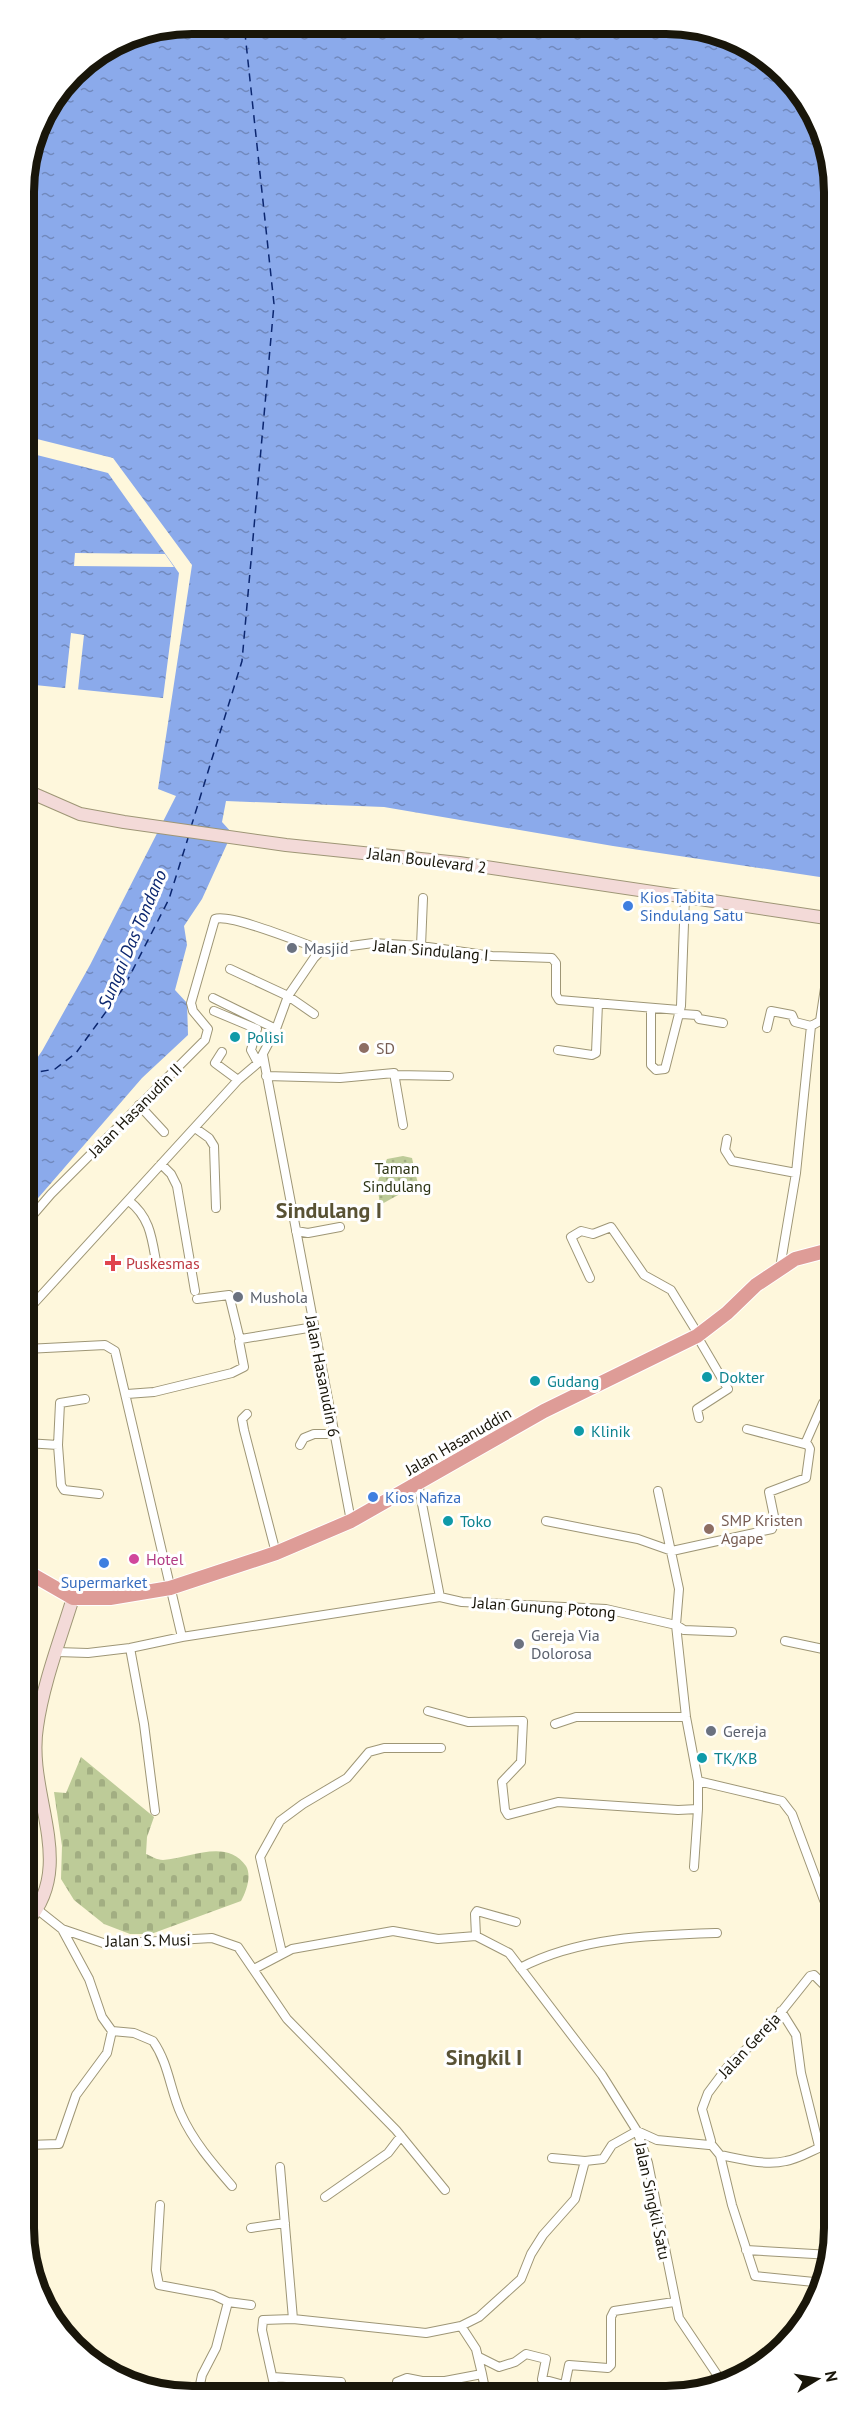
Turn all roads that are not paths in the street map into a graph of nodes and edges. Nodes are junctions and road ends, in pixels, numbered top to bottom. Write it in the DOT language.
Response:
graph roads {
  1 [pos="35,794"];
  2 [pos="685,896"];
  3 [pos="423,898"];
  4 [pos="824,918"];
  5 [pos="421,946"];
  6 [pos="322,950"];
  7 [pos="230,969"];
  8 [pos="824,995"];
  9 [pos="288,996"];
  10 [pos="213,998"];
  11 [pos="598,1003"];
  12 [pos="680,1008"];
  13 [pos="651,1009"];
  14 [pos="214,1011"];
  15 [pos="314,1014"];
  16 [pos="723,1023"];
  17 [pos="811,1026"];
  18 [pos="767,1028"];
  19 [pos="276,1029"];
  20 [pos="558,1050"];
  21 [pos="222,1052"];
  22 [pos="263,1055"];
  23 [pos="258,1063"];
  24 [pos="396,1075"];
  25 [pos="266,1076"];
  26 [pos="448,1076"];
  27 [pos="238,1080"];
  28 [pos="139,1105"];
  29 [pos="403,1125"];
  30 [pos="195,1128"];
  31 [pos="164,1132"];
  32 [pos="727,1139"];
  33 [pos="161,1164"];
  34 [pos="796,1173"];
  35 [pos="129,1201"];
  36 [pos="216,1208"];
  37 [pos="34,1214"];
  38 [pos="340,1227"];
  39 [pos="296,1231"];
  40 [pos="824,1250"];
  41 [pos="157,1267"];
  42 [pos="780,1268"];
  43 [pos="590,1278"];
  44 [pos="34,1303"];
  45 [pos="314,1327"];
  46 [pos="697,1335"];
  47 [pos="240,1340"];
  48 [pos="34,1349"];
  49 [pos="127,1394"];
  50 [pos="85,1399"];
  51 [pos="823,1403"];
  52 [pos="247,1413"];
  53 [pos="699,1418"];
  54 [pos="747,1429"];
  55 [pos="334,1434"];
  56 [pos="34,1444"];
  57 [pos="805,1444"];
  58 [pos="58,1445"];
  59 [pos="300,1445"];
  60 [pos="418,1483"];
  61 [pos="658,1491"];
  62 [pos="99,1494"];
  63 [pos="351,1521"];
  64 [pos="546,1521"];
  65 [pos="672,1551"];
  66 [pos="276,1553"];
  67 [pos="34,1576"];
  68 [pos="170,1588"];
  69 [pos="440,1597"];
  70 [pos="73,1599"];
  71 [pos="676,1625"];
  72 [pos="732,1632"];
  73 [pos="182,1637"];
  74 [pos="785,1641"];
  75 [pos="130,1648"];
  76 [pos="824,1649"];
  77 [pos="57,1652"];
  78 [pos="428,1711"];
  79 [pos="686,1717"];
  80 [pos="555,1724"];
  81 [pos="441,1748"];
  82 [pos="698,1781"];
  83 [pos="698,1809"];
  84 [pos="155,1811"];
  85 [pos="694,1867"];
  86 [pos="824,1900"];
  87 [pos="38,1910"];
  88 [pos="34,1914"];
  89 [pos="516,1922"];
  90 [pos="62,1929"];
  91 [pos="717,1933"];
  92 [pos="476,1936"];
  93 [pos="282,1953"];
  94 [pos="520,1968"];
  95 [pos="254,1969"];
  96 [pos="824,1984"];
  97 [pos="781,2011"];
  98 [pos="112,2031"];
  99 [pos="637,2131"];
  100 [pos="401,2136"];
  101 [pos="711,2144"];
  102 [pos="34,2145"];
  103 [pos="824,2145"];
  104 [pos="819,2146"];
  105 [pos="720,2155"];
  106 [pos="552,2158"];
  107 [pos="585,2161"];
  108 [pos="280,2167"];
  109 [pos="232,2186"];
  110 [pos="445,2190"];
  111 [pos="325,2197"];
  112 [pos="160,2205"];
  113 [pos="285,2223"];
  114 [pos="251,2228"];
  115 [pos="746,2250"];
  116 [pos="822,2254"];
  117 [pos="814,2282"];
  118 [pos="228,2302"];
  119 [pos="674,2302"];
  120 [pos="251,2305"];
  121 [pos="293,2319"];
  122 [pos="461,2326"];
  123 [pos="479,2357"];
  124 [pos="482,2374"];
  125 [pos="273,2377"];
  126 [pos="719,2377"];
  127 [pos="422,2381"];
  128 [pos="341,2382"];
  129 [pos="200,2386"];
  130 [pos="275,2386"];
  131 [pos="398,2386"];
  132 [pos="424,2386"];
  133 [pos="484,2386"];
  134 [pos="557,2386"];
  135 [pos="565,2386"];
  1 -- 2 [label="main road, Jalan Boulevard 2"];
  2 -- 4 [label="main road, Jalan Boulevard 2"];
  2 -- 12 [label="street"];
  3 -- 5 [label="street"];
  5 -- 6 [label="street, Jalan Sindulang I"];
  5 -- 11 [label="street, Jalan Sindulang I"];
  6 -- 9 [label="street"];
  6 -- 28 [label="street, Jalan Hasanudin II"];
  7 -- 9 [label="street"];
  8 -- 17 [label="street"];
  9 -- 15 [label="street"];
  9 -- 19 [label="street"];
  10 -- 19 [label="street"];
  11 -- 13 [label="street, Jalan Sindulang I"];
  11 -- 20 [label="street"];
  12 -- 13 [label="street, Jalan Sindulang I"];
  12 -- 13 [label="street"];
  12 -- 16 [label="street, Jalan Sindulang I"];
  14 -- 23 [label="street"];
  17 -- 18 [label="street"];
  17 -- 34 [label="street"];
  19 -- 22 [label="street"];
  21 -- 27 [label="street"];
  22 -- 23 [label="street"];
  22 -- 25 [label="street, Jalan Hasanudin 6"];
  23 -- 27 [label="street"];
  24 -- 25 [label="street"];
  24 -- 26 [label="street"];
  24 -- 29 [label="street"];
  25 -- 39 [label="street, Jalan Hasanudin 6"];
  27 -- 30 [label="street"];
  28 -- 31 [label="street"];
  28 -- 37 [label="street, Jalan Hasanudin II"];
  30 -- 33 [label="street"];
  30 -- 36 [label="street"];
  32 -- 34 [label="street"];
  33 -- 35 [label="street"];
  33 -- 47 [label="street"];
  34 -- 42 [label="street"];
  35 -- 41 [label="street"];
  35 -- 44 [label="street"];
  38 -- 39 [label="street"];
  39 -- 45 [label="street, Jalan Hasanudin 6"];
  40 -- 42 [label="highway, Jalan Hasanuddin"];
  42 -- 46 [label="highway, Jalan Hasanuddin"];
  43 -- 46 [label="street"];
  45 -- 47 [label="street"];
  45 -- 55 [label="street, Jalan Hasanudin 6"];
  46 -- 53 [label="street"];
  46 -- 60 [label="highway, Jalan Hasanuddin"];
  47 -- 49 [label="street"];
  48 -- 49 [label="street"];
  49 -- 68 [label="street"];
  50 -- 58 [label="street"];
  51 -- 57 [label="street"];
  52 -- 66 [label="street"];
  54 -- 57 [label="street"];
  55 -- 59 [label="street"];
  55 -- 63 [label="street, Jalan Hasanudin 6"];
  56 -- 58 [label="street"];
  57 -- 65 [label="street"];
  58 -- 62 [label="street"];
  60 -- 63 [label="highway, Jalan Hasanuddin"];
  60 -- 69 [label="street"];
  61 -- 65 [label="street"];
  63 -- 66 [label="highway, Jalan Hasanuddin"];
  64 -- 65 [label="street"];
  65 -- 71 [label="street"];
  66 -- 68 [label="highway, Jalan Hasanuddin"];
  67 -- 70 [label="highway"];
  68 -- 70 [label="highway, Jalan Hasanuddin"];
  68 -- 73 [label="street"];
  69 -- 71 [label="street, Jalan Gunung Potong"];
  69 -- 73 [label="street, Jalan Gunung Potong"];
  70 -- 77 [label="main road"];
  71 -- 72 [label="street, Jalan Gunung Potong"];
  71 -- 79 [label="street"];
  73 -- 75 [label="street, Jalan Gunung Potong"];
  74 -- 76 [label="street"];
  75 -- 77 [label="street, Jalan Gunung Potong"];
  75 -- 84 [label="street"];
  77 -- 87 [label="main road"];
  78 -- 83 [label="street"];
  79 -- 80 [label="street"];
  79 -- 82 [label="street"];
  81 -- 93 [label="street"];
  82 -- 83 [label="street"];
  82 -- 86 [label="street"];
  83 -- 85 [label="street"];
  87 -- 88 [label="main road"];
  87 -- 90 [label="street, Jalan S. Musi"];
  89 -- 92 [label="street"];
  90 -- 95 [label="street, Jalan S. Musi"];
  90 -- 98 [label="street"];
  91 -- 94 [label="street"];
  92 -- 93 [label="street"];
  92 -- 94 [label="street, Jalan Singkil Satu"];
  93 -- 95 [label="street"];
  94 -- 99 [label="street, Jalan Singkil Satu"];
  95 -- 100 [label="street, Jalan S. Musi"];
  96 -- 97 [label="street, Jalan Gereja"];
  97 -- 101 [label="street, Jalan Gereja"];
  97 -- 104 [label="street"];
  98 -- 102 [label="street"];
  98 -- 109 [label="street"];
  99 -- 101 [label="street"];
  99 -- 107 [label="street"];
  99 -- 119 [label="street, Jalan Singkil Satu"];
  100 -- 110 [label="street, Jalan S. Musi"];
  100 -- 111 [label="street"];
  101 -- 105 [label="street"];
  103 -- 104 [label="street"];
  104 -- 105 [label="street"];
  105 -- 115 [label="street"];
  106 -- 107 [label="street"];
  107 -- 122 [label="street"];
  108 -- 113 [label="street"];
  112 -- 118 [label="street"];
  113 -- 114 [label="street"];
  113 -- 121 [label="street"];
  115 -- 116 [label="street"];
  115 -- 117 [label="street"];
  118 -- 120 [label="street"];
  118 -- 129 [label="street"];
  119 -- 126 [label="street, Jalan Singkil Satu"];
  119 -- 135 [label="street"];
  121 -- 122 [label="street"];
  121 -- 125 [label="street"];
  122 -- 123 [label="street"];
  123 -- 124 [label="street"];
  123 -- 134 [label="street"];
  124 -- 127 [label="street"];
  124 -- 133 [label="street"];
  125 -- 128 [label="street"];
  125 -- 130 [label="street"];
  127 -- 131 [label="street"];
  127 -- 132 [label="street"];
}
